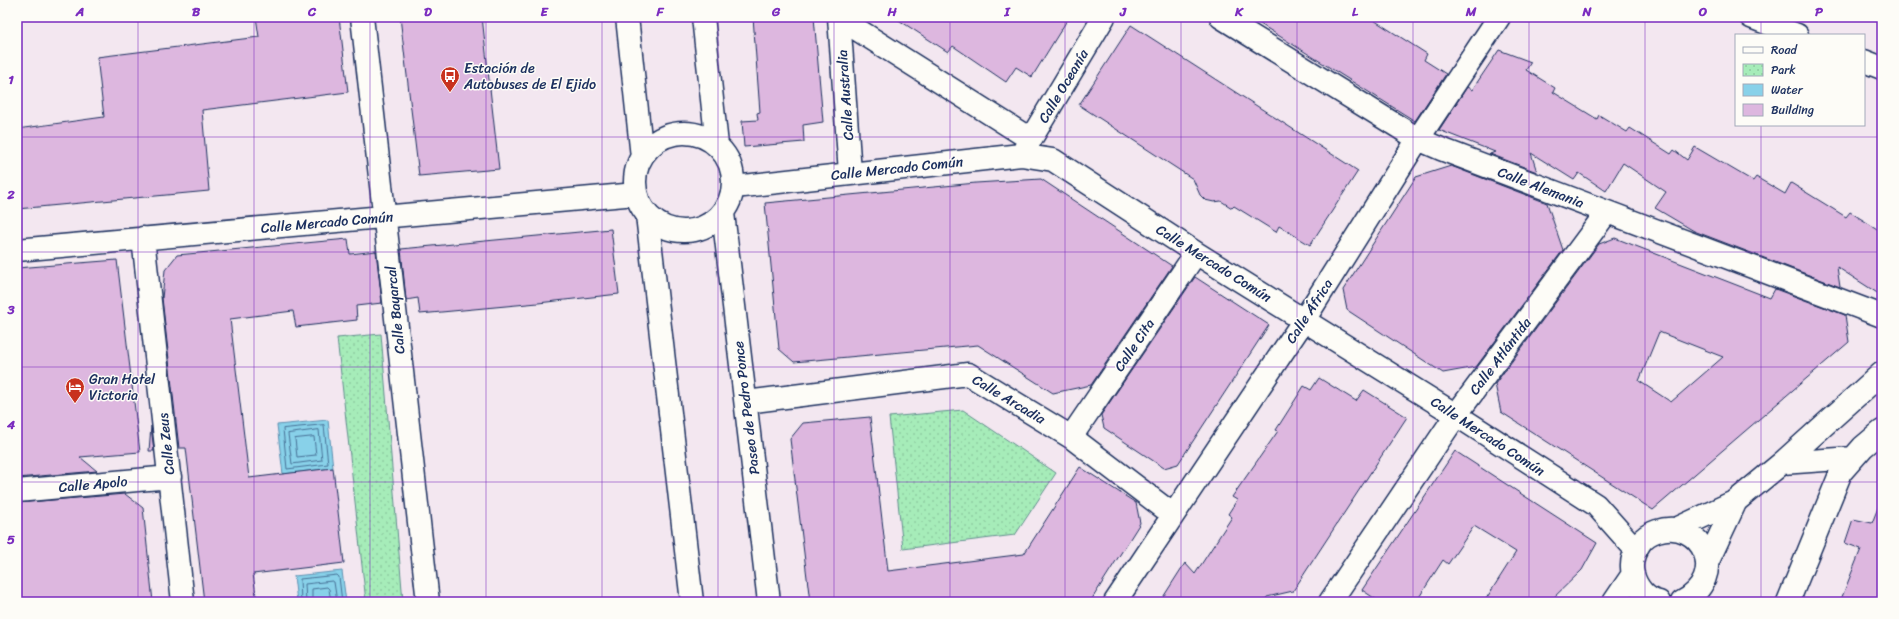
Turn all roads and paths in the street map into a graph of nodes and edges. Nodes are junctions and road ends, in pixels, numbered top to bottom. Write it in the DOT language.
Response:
graph roads {
  1 [pos="362,17"];
  2 [pos="627,17"];
  3 [pos="703,17"];
  4 [pos="839,17"];
  5 [pos="1104,17"];
  6 [pos="1221,17"];
  7 [pos="1499,17"];
  8 [pos="1751,17"];
  9 [pos="1794,34"];
  10 [pos="1865,61"];
  11 [pos="1882,68"];
  12 [pos="1418,139"];
  13 [pos="718,145"];
  14 [pos="1026,147"];
  15 [pos="642,157"];
  16 [pos="850,173"];
  17 [pos="734,187"];
  18 [pos="636,194"];
  19 [pos="1607,212"];
  20 [pos="723,213"];
  21 [pos="647,215"];
  22 [pos="384,216"];
  23 [pos="144,238"];
  24 [pos="17,250"];
  25 [pos="1196,253"];
  26 [pos="1882,316"];
  27 [pos="1304,320"];
  28 [pos="1882,373"];
  29 [pos="746,402"];
  30 [pos="1456,415"];
  31 [pos="1882,431"];
  32 [pos="1071,437"];
  33 [pos="1853,458"];
  34 [pos="1782,463"];
  35 [pos="170,476"];
  36 [pos="17,491"];
  37 [pos="1736,501"];
  38 [pos="1172,514"];
  39 [pos="1676,529"];
  40 [pos="1636,550"];
  41 [pos="1708,563"];
  42 [pos="1633,574"];
  43 [pos="1693,600"];
  44 [pos="183,602"];
  45 [pos="428,602"];
  46 [pos="692,602"];
  47 [pos="769,602"];
  48 [pos="1115,602"];
  49 [pos="1330,602"];
  50 [pos="1614,602"];
  51 [pos="1656,602"];
  52 [pos="1788,602"];
  1 -- 22 [label="street, Calle Bayarcal"];
  2 -- 15 [label="street"];
  3 -- 13 [label="street"];
  4 -- 14 [label="street, Calle Mercado Común"];
  4 -- 16 [label="street, Calle Australia"];
  5 -- 14 [label="street, Calle Oceanía"];
  6 -- 12 [label="street, Calle Alemania"];
  7 -- 12 [label="street, Calle África"];
  8 -- 9 [label="street"];
  10 -- 11 [label="street"];
  12 -- 19 [label="street, Calle Alemania"];
  12 -- 27 [label="street, Calle África"];
  13 -- 15 [label="street"];
  13 -- 17 [label="street"];
  14 -- 16 [label="street, Calle Mercado Común"];
  14 -- 25 [label="street, Calle Mercado Común"];
  15 -- 18 [label="street"];
  16 -- 17 [label="street, Calle Mercado Común"];
  17 -- 20 [label="street"];
  18 -- 21 [label="street"];
  18 -- 22 [label="street, Calle Mercado Común"];
  19 -- 26 [label="street, Calle Alemania"];
  19 -- 30 [label="street, Calle Atlántida"];
  20 -- 21 [label="street"];
  20 -- 29 [label="street, Paseo de Pedro Ponce"];
  21 -- 46 [label="street"];
  22 -- 23 [label="street, Calle Mercado Común"];
  22 -- 45 [label="street, Calle Bayarcal"];
  23 -- 24 [label="street, Calle Mercado Común"];
  23 -- 35 [label="street, Calle Zeus"];
  25 -- 27 [label="street, Calle Mercado Común"];
  25 -- 32 [label="street, Calle Cita"];
  27 -- 30 [label="street, Calle Mercado Común"];
  27 -- 38 [label="street, Calle África"];
  28 -- 34 [label="street"];
  29 -- 32 [label="street, Calle Arcadia"];
  29 -- 47 [label="street, Paseo de Pedro Ponce"];
  30 -- 40 [label="street, Calle Mercado Común"];
  30 -- 49 [label="street, Calle Atlántida"];
  31 -- 33 [label="street"];
  32 -- 38 [label="street, Calle Arcadia"];
  33 -- 34 [label="street"];
  33 -- 52 [label="street"];
  34 -- 37 [label="street"];
  35 -- 36 [label="street, Calle Apolo"];
  35 -- 44 [label="street, Calle Zeus"];
  37 -- 39 [label="street"];
  37 -- 41 [label="street"];
  38 -- 48 [label="street, Calle África"];
  39 -- 40 [label="street"];
  39 -- 41 [label="street"];
  40 -- 42 [label="street"];
  41 -- 43 [label="street"];
  42 -- 50 [label="street"];
  42 -- 51 [label="street"];
}
